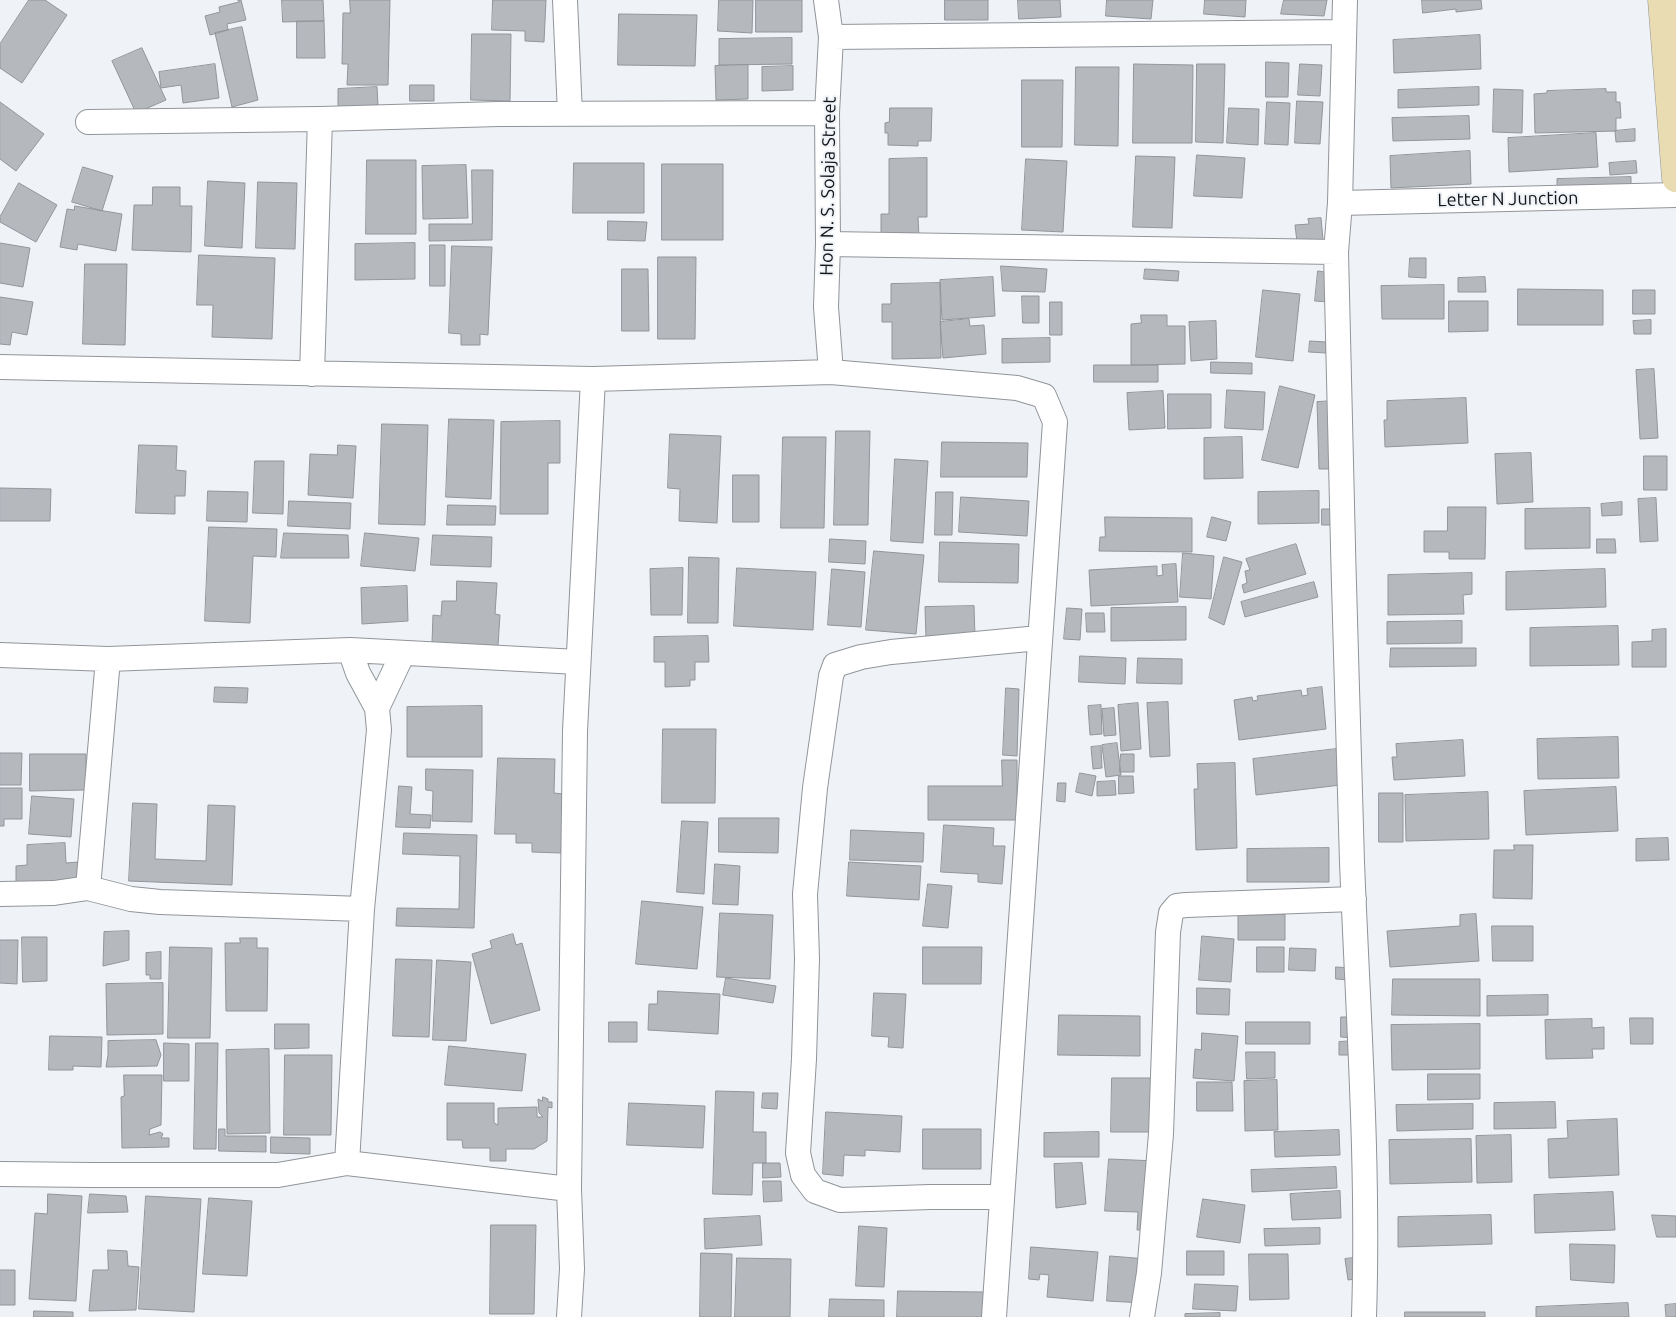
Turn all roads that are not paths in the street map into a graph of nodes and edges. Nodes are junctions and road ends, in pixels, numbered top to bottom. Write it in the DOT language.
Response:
graph roads {
  1 [pos="565,0"];
  2 [pos="826,0"];
  3 [pos="1345,0"];
  4 [pos="1662,0"];
  5 [pos="1344,32"];
  6 [pos="831,37"];
  7 [pos="828,113"];
  8 [pos="570,114"];
  9 [pos="320,119"];
  10 [pos="88,122"];
  11 [pos="1676,178"];
  12 [pos="1676,195"];
  13 [pos="1340,203"];
  14 [pos="828,244"];
  15 [pos="1336,252"];
  16 [pos="0,367"];
  17 [pos="831,372"];
  18 [pos="312,374"];
  19 [pos="593,379"];
  20 [pos="1039,638"];
  21 [pos="350,650"];
  22 [pos="403,653"];
  23 [pos="0,655"];
  24 [pos="108,659"];
  25 [pos="578,662"];
  26 [pos="377,708"];
  27 [pos="88,888"];
  28 [pos="0,894"];
  29 [pos="1354,899"];
  30 [pos="362,909"];
  31 [pos="346,1163"];
  32 [pos="0,1174"];
  33 [pos="569,1188"];
  34 [pos="1002,1197"];
  35 [pos="569,1317"];
  36 [pos="994,1317"];
  37 [pos="1142,1317"];
  38 [pos="1364,1317"];
  1 -- 8 [label="street"];
  2 -- 6 [label="street, Hon N. S. Solaja Street"];
  3 -- 5 [label="street"];
  4 -- 11 [label="main road"];
  5 -- 6 [label="street"];
  5 -- 13 [label="street"];
  6 -- 7 [label="street, Hon N. S. Solaja Street"];
  7 -- 8 [label="street"];
  7 -- 14 [label="street, Hon N. S. Solaja Street"];
  8 -- 9 [label="street"];
  9 -- 10 [label="street"];
  9 -- 18 [label="street"];
  12 -- 13 [label="street, Letter N Junction"];
  13 -- 15 [label="street"];
  14 -- 15 [label="street"];
  14 -- 17 [label="street, Hon N. S. Solaja Street"];
  15 -- 29 [label="street"];
  16 -- 18 [label="street"];
  17 -- 19 [label="street"];
  17 -- 20 [label="street"];
  18 -- 19 [label="street"];
  19 -- 25 [label="street"];
  20 -- 34 [label="street"];
  20 -- 34 [label="street"];
  21 -- 22 [label="street"];
  21 -- 24 [label="street"];
  21 -- 26 [label="street"];
  22 -- 25 [label="street"];
  22 -- 26 [label="street"];
  23 -- 24 [label="street"];
  24 -- 27 [label="street"];
  25 -- 33 [label="street"];
  26 -- 30 [label="street"];
  27 -- 28 [label="street"];
  27 -- 30 [label="street"];
  29 -- 37 [label="street"];
  29 -- 38 [label="street"];
  30 -- 31 [label="street"];
  31 -- 32 [label="street"];
  31 -- 33 [label="street"];
  33 -- 35 [label="street"];
  34 -- 36 [label="street"];
}
